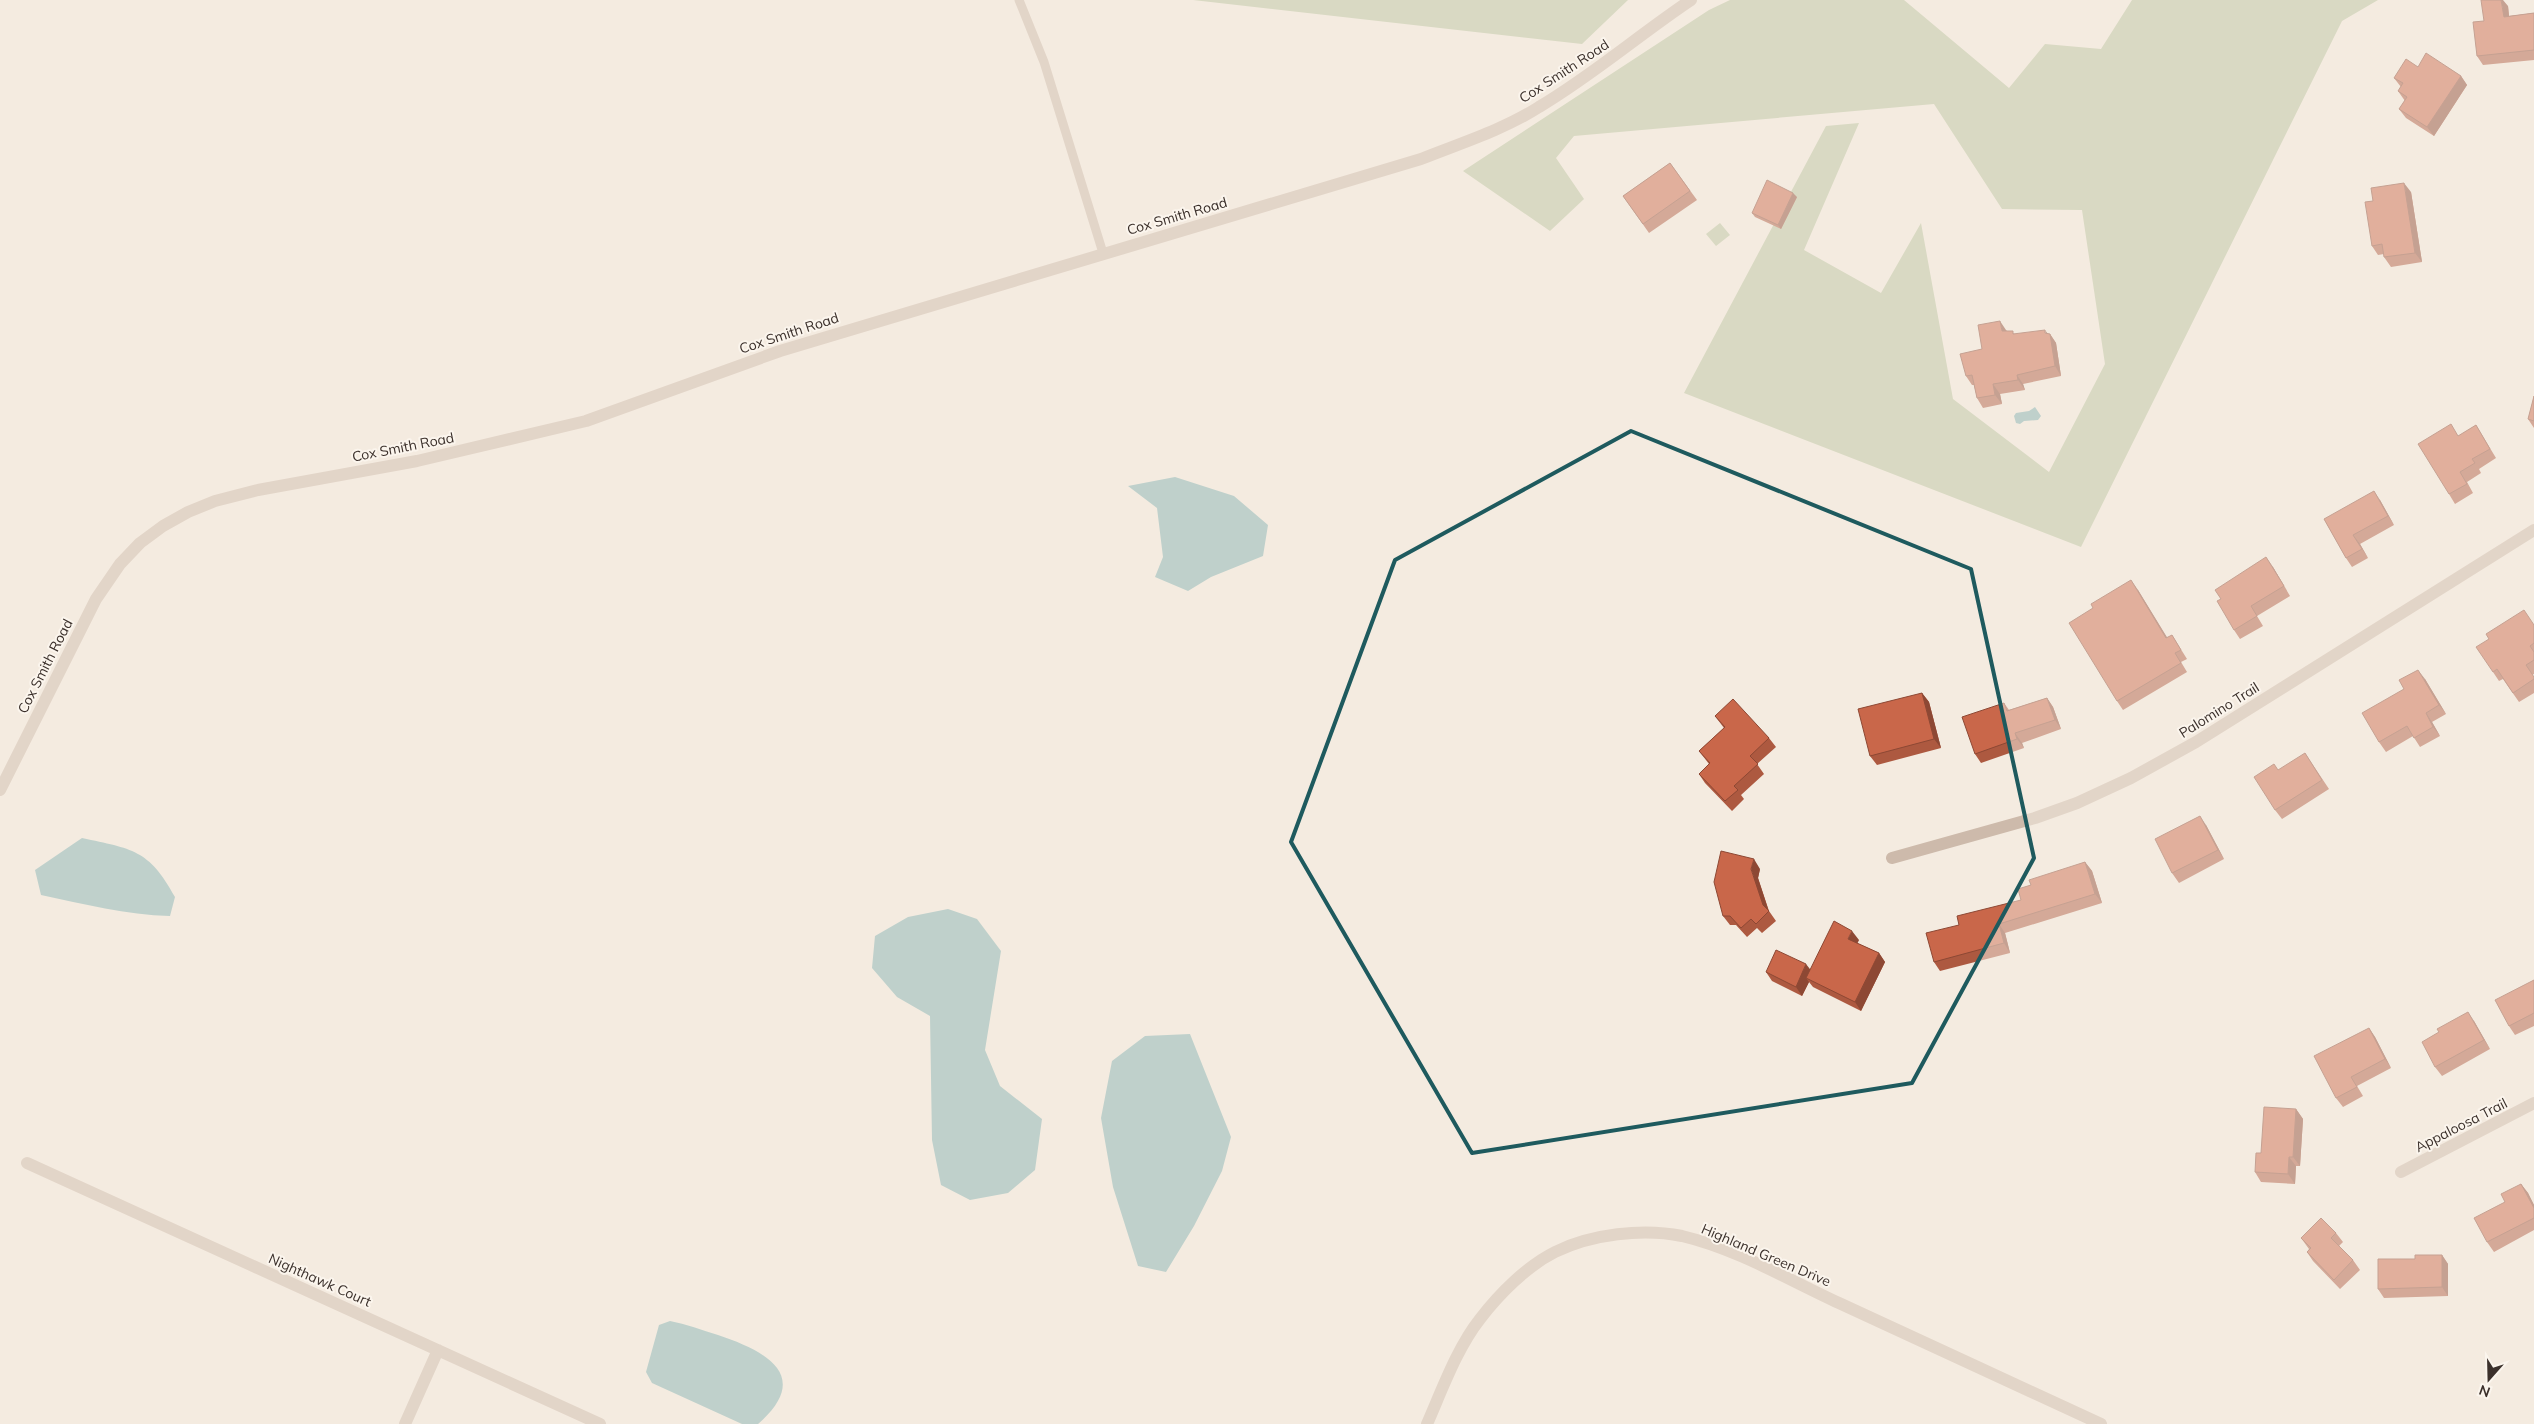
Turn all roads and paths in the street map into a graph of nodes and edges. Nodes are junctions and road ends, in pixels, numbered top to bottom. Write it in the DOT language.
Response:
graph roads {
  1 [pos="1019,0"];
  2 [pos="1692,0"];
  3 [pos="1103,253"];
  4 [pos="2534,530"];
  5 [pos="0,790"];
  6 [pos="1892,858"];
  7 [pos="2534,1104"];
  8 [pos="27,1163"];
  9 [pos="2401,1172"];
  10 [pos="438,1350"];
  11 [pos="405,1424"];
  12 [pos="600,1424"];
  13 [pos="1427,1424"];
  14 [pos="2101,1424"];
  1 -- 3 [label="lane"];
  2 -- 3 [label="street, Cox Smith Road"];
  3 -- 5 [label="street, Cox Smith Road"];
  4 -- 6 [label="street, Palomino Trail"];
  7 -- 9 [label="street, Appaloosa Trail"];
  8 -- 10 [label="street, Nighthawk Court"];
  10 -- 11 [label="street"];
  10 -- 12 [label="street, Nighthawk Court"];
  13 -- 14 [label="street, Highland Green Drive"];
}
